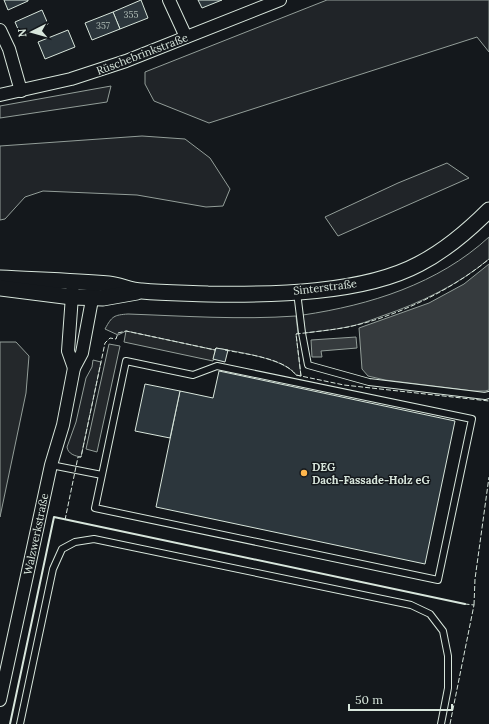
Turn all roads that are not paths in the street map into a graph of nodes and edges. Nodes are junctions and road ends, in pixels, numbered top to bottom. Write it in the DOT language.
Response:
graph roads {
  1 [pos="169,0"];
  2 [pos="280,0"];
  3 [pos="0,30"];
  4 [pos="186,37"];
  5 [pos="21,91"];
  6 [pos="0,95"];
  7 [pos="489,210"];
  8 [pos="0,278"];
  9 [pos="74,282"];
  10 [pos="0,288"];
  11 [pos="94,291"];
  12 [pos="297,291"];
  13 [pos="72,297"];
  14 [pos="74,368"];
  15 [pos="489,395"];
  16 [pos="50,465"];
  17 [pos="102,475"];
  18 [pos="0,700"];
  19 [pos="20,724"];
  20 [pos="440,724"];
  1 -- 4 [label="street"];
  2 -- 4 [label="street, Rüschebrinkstraße"];
  3 -- 5 [label="street"];
  4 -- 5 [label="street, Rüschebrinkstraße"];
  5 -- 6 [label="street, Rüschebrinkstraße"];
  7 -- 12 [label="street, Sinterstraße"];
  8 -- 9 [label="street, Sinterstraße"];
  9 -- 11 [label="street, Sinterstraße"];
  9 -- 13 [label="street, Walzwerkstraße"];
  10 -- 13 [label="street, Sinterstraße"];
  11 -- 12 [label="street, Sinterstraße"];
  11 -- 13 [label="street, Sinterstraße"];
  11 -- 14 [label="street, Walzwerkstraße"];
  12 -- 15 [label="lane"];
  13 -- 14 [label="street, Walzwerkstraße"];
  14 -- 16 [label="street, Walzwerkstraße"];
  16 -- 17 [label="lane"];
  16 -- 18 [label="street, Walzwerkstraße"];
  17 -- 17 [label="lane"];
  19 -- 20 [label="lane"];
}
